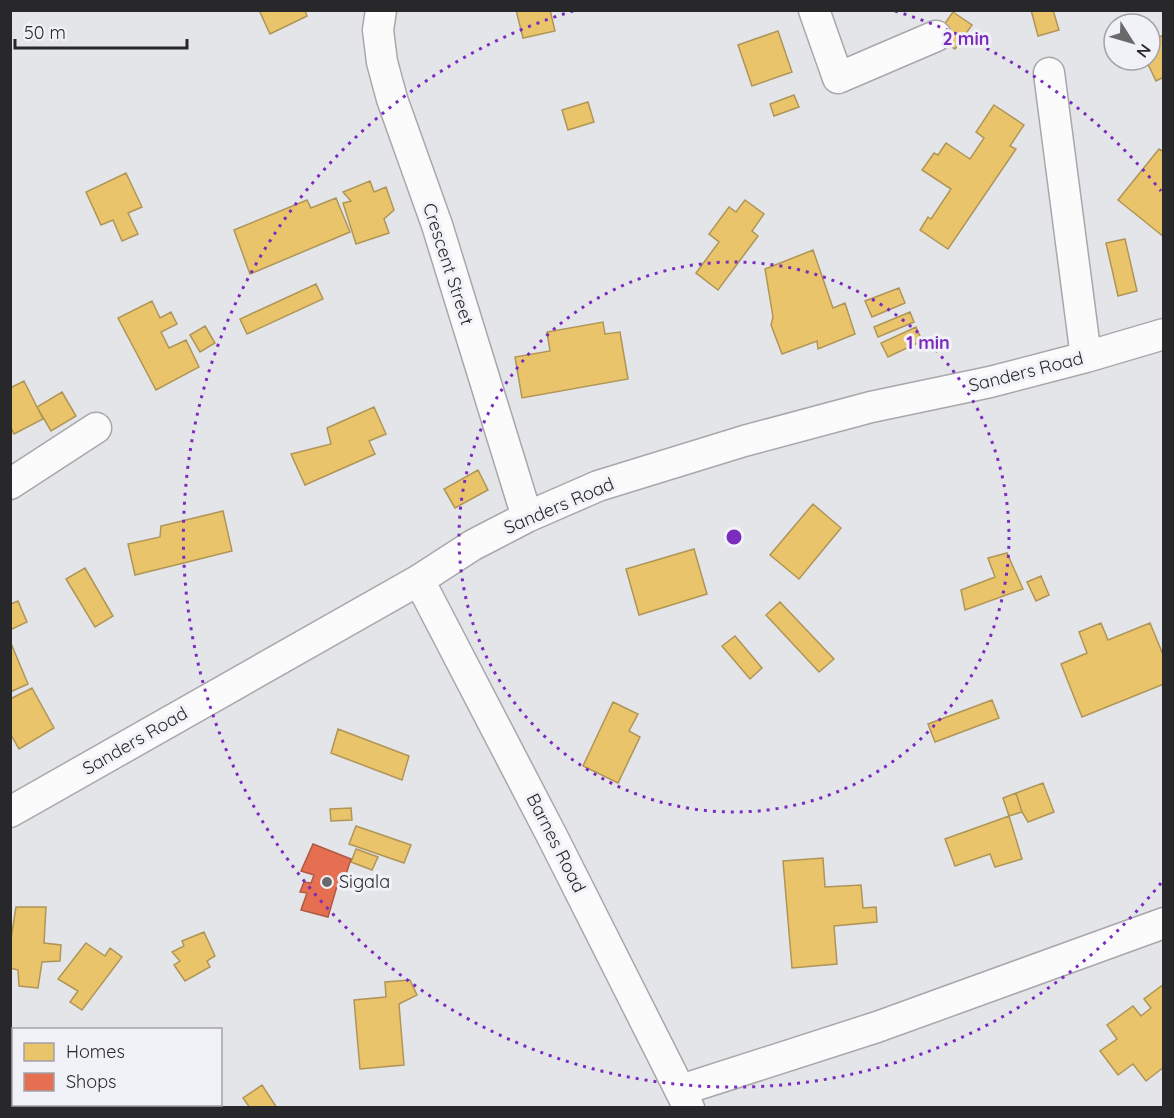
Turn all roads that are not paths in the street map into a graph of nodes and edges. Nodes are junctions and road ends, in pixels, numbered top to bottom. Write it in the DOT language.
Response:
graph roads {
  1 [pos="381,10"];
  2 [pos="814,10"];
  3 [pos="936,36"];
  4 [pos="1049,73"];
  5 [pos="1164,334"];
  6 [pos="1086,357"];
  7 [pos="96,428"];
  8 [pos="10,484"];
  9 [pos="527,517"];
  10 [pos="419,580"];
  11 [pos="10,812"];
  12 [pos="1164,923"];
  13 [pos="685,1099"];
  1 -- 9 [label="street, Crescent Street"];
  2 -- 3 [label="street"];
  4 -- 6 [label="street"];
  5 -- 6 [label="street, Sanders Road"];
  6 -- 9 [label="street, Sanders Road"];
  7 -- 8 [label="street"];
  9 -- 10 [label="street, Sanders Road"];
  10 -- 11 [label="street, Sanders Road"];
  10 -- 13 [label="street, Barnes Road"];
  12 -- 13 [label="street"];
}
